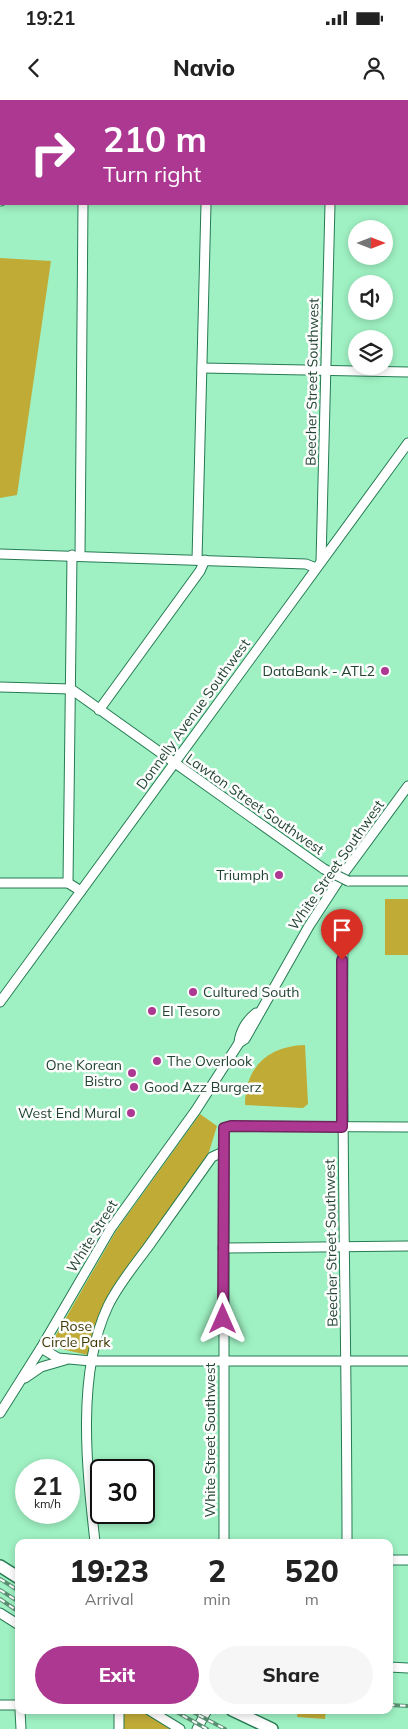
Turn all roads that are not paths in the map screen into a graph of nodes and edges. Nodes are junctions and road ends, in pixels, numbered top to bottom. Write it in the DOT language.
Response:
graph roads {
  1 [pos="83,205"];
  2 [pos="206,205"];
  3 [pos="330,205"];
  4 [pos="202,368"];
  5 [pos="326,372"];
  6 [pos="408,372"];
  7 [pos="408,443"];
  8 [pos="0,554"];
  9 [pos="76,555"];
  10 [pos="201,560"];
  11 [pos="319,565"];
  12 [pos="0,687"];
  13 [pos="71,689"];
  14 [pos="99,710"];
  15 [pos="174,763"];
  16 [pos="408,786"];
  17 [pos="408,881"];
  18 [pos="0,882"];
  19 [pos="68,883"];
  20 [pos="81,891"];
  21 [pos="343,943"];
  22 [pos="0,1002"];
  23 [pos="217,1079"];
  24 [pos="342,1127"];
  25 [pos="408,1127"];
  26 [pos="223,1152"];
  27 [pos="408,1246"];
  28 [pos="344,1247"];
  29 [pos="223,1248"];
  30 [pos="42,1348"];
  31 [pos="68,1359"];
  32 [pos="91,1361"];
  33 [pos="347,1361"];
  34 [pos="408,1361"];
  35 [pos="223,1362"];
  36 [pos="20,1381"];
  37 [pos="0,1413"];
  38 [pos="95,1539"];
  39 [pos="224,1539"];
  40 [pos="346,1539"];
  41 [pos="393,1560"];
  42 [pos="408,1560"];
  43 [pos="0,1566"];
  44 [pos="15,1575"];
  45 [pos="0,1613"];
  46 [pos="15,1622"];
  47 [pos="393,1667"];
  48 [pos="408,1668"];
  49 [pos="0,1705"];
  50 [pos="15,1705"];
  51 [pos="20,1714"];
  52 [pos="119,1714"];
  53 [pos="155,1714"];
  54 [pos="205,1714"];
  55 [pos="240,1714"];
  56 [pos="21,1729"];
  57 [pos="119,1729"];
  58 [pos="180,1729"];
  59 [pos="197,1729"];
  60 [pos="272,1729"];
  1 -- 9 [label="street"];
  2 -- 4 [label="street"];
  3 -- 5 [label="street, Beecher Street Southwest"];
  4 -- 5 [label="street"];
  4 -- 10 [label="street"];
  5 -- 6 [label="street"];
  5 -- 11 [label="street, Beecher Street Southwest"];
  7 -- 11 [label="street, Donnelly Avenue Southwest"];
  8 -- 9 [label="street"];
  9 -- 10 [label="street"];
  9 -- 13 [label="street"];
  10 -- 11 [label="street"];
  10 -- 14 [label="street"];
  11 -- 15 [label="street, Donnelly Avenue Southwest"];
  12 -- 13 [label="street"];
  13 -- 14 [label="street, Lawton Street Southwest"];
  13 -- 19 [label="street"];
  14 -- 15 [label="street, Lawton Street Southwest"];
  15 -- 17 [label="street, Lawton Street Southwest, bridge"];
  15 -- 20 [label="street, Donnelly Avenue Southwest"];
  16 -- 23 [label="street, White Street Southwest"];
  18 -- 19 [label="street"];
  19 -- 20 [label="street"];
  20 -- 22 [label="street, Donnelly Avenue Southwest"];
  21 -- 24 [label="street, Beecher Street Southwest"];
  23 -- 30 [label="street, White Street"];
  24 -- 25 [label="street"];
  24 -- 26 [label="street, White Street Southwest"];
  24 -- 28 [label="street, Beecher Street Southwest"];
  26 -- 29 [label="street, White Street Southwest"];
  26 -- 32 [label="street"];
  27 -- 28 [label="street"];
  28 -- 29 [label="street"];
  28 -- 33 [label="street, Beecher Street Southwest"];
  29 -- 35 [label="street, White Street Southwest"];
  30 -- 31 [label="street"];
  30 -- 36 [label="street, White Street"];
  31 -- 32 [label="street"];
  31 -- 36 [label="street"];
  32 -- 35 [label="street"];
  32 -- 38 [label="street"];
  33 -- 34 [label="street"];
  33 -- 35 [label="street"];
  33 -- 40 [label="street, Beecher Street Southwest"];
  35 -- 39 [label="street, White Street Southwest"];
  36 -- 37 [label="street, White Street"];
  41 -- 42 [label="street"];
  43 -- 44 [label="main road"];
  45 -- 46 [label="street"];
  47 -- 48 [label="street"];
  49 -- 50 [label="street"];
  51 -- 56 [label="street"];
  52 -- 57 [label="street"];
  53 -- 58 [label="street"];
  54 -- 59 [label="street"];
  55 -- 60 [label="main road"];
}
